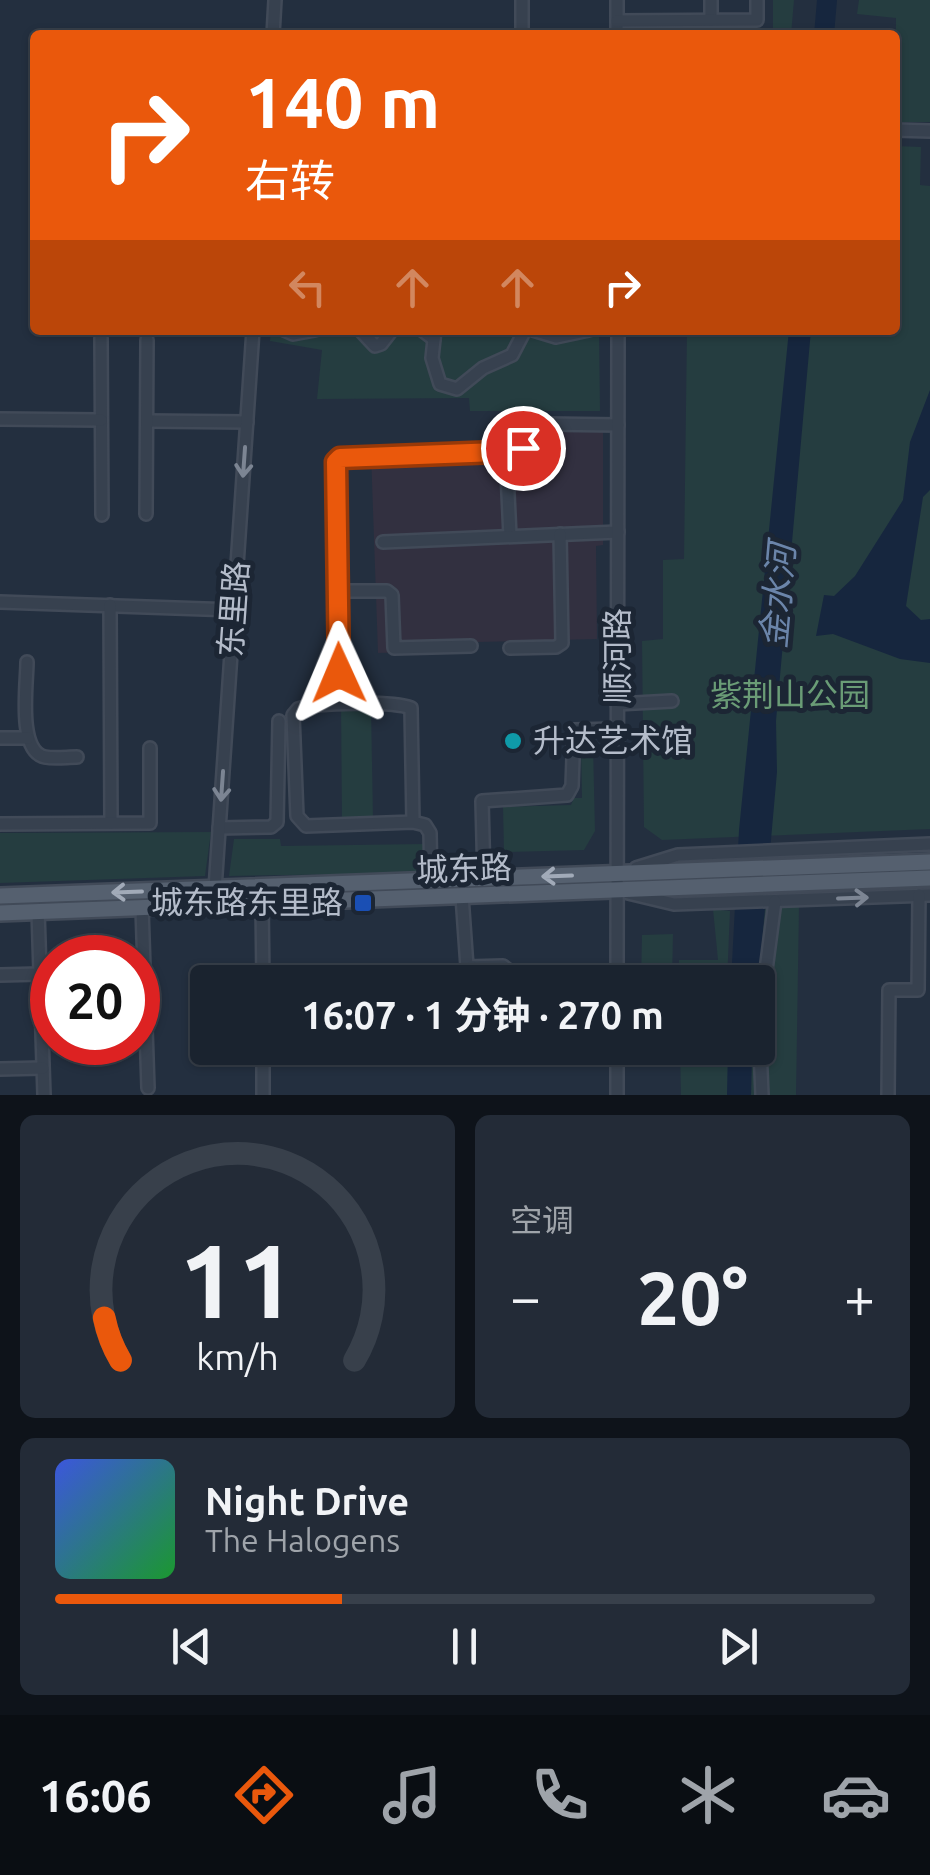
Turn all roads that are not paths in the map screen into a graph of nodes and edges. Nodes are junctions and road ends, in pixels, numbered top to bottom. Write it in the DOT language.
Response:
graph roads {
  1 [pos="275,0"];
  2 [pos="522,0"];
  3 [pos="617,0"];
  4 [pos="710,0"];
  5 [pos="756,0"];
  6 [pos="711,20"];
  7 [pos="618,28"];
  8 [pos="273,30"];
  9 [pos="522,30"];
  10 [pos="900,130"];
  11 [pos="930,132"];
  12 [pos="253,335"];
  13 [pos="364,335"];
  14 [pos="388,335"];
  15 [pos="437,335"];
  16 [pos="522,335"];
  17 [pos="618,335"];
  18 [pos="101,338"];
  19 [pos="147,340"];
  20 [pos="0,419"];
  21 [pos="101,420"];
  22 [pos="147,421"];
  23 [pos="247,422"];
  24 [pos="618,425"];
  25 [pos="506,452"];
  26 [pos="102,514"];
  27 [pos="146,514"];
  28 [pos="618,532"];
  29 [pos="560,534"];
  30 [pos="510,536"];
  31 [pos="383,542"];
  32 [pos="338,591"];
  33 [pos="0,602"];
  34 [pos="110,605"];
  35 [pos="234,610"];
  36 [pos="471,646"];
  37 [pos="510,648"];
  38 [pos="27,662"];
  39 [pos="339,673"];
  40 [pos="672,701"];
  41 [pos="618,704"];
  42 [pos="279,721"];
  43 [pos="618,729"];
  44 [pos="0,738"];
  45 [pos="28,738"];
  46 [pos="150,748"];
  47 [pos="77,757"];
  48 [pos="413,822"];
  49 [pos="111,823"];
  50 [pos="0,824"];
  51 [pos="220,828"];
  52 [pos="930,844"];
  53 [pos="930,862"];
  54 [pos="930,878"];
  55 [pos="484,879"];
  56 [pos="431,881"];
  57 [pos="776,884"];
  58 [pos="618,885"];
  59 [pos="724,887"];
  60 [pos="216,889"];
  61 [pos="925,895"];
  62 [pos="0,896"];
  63 [pos="462,896"];
  64 [pos="262,903"];
  65 [pos="142,908"];
  66 [pos="38,911"];
  67 [pos="0,913"];
  68 [pos="924,919"];
  69 [pos="39,935"];
  70 [pos="142,935"];
  71 [pos="262,965"];
  72 [pos="467,965"];
  73 [pos="617,965"];
  74 [pos="30,974"];
  75 [pos="0,975"];
  76 [pos="924,990"];
  77 [pos="43,1065"];
  78 [pos="146,1065"];
  79 [pos="263,1065"];
  80 [pos="617,1065"];
  81 [pos="43,1068"];
  82 [pos="0,1070"];
  83 [pos="148,1088"];
  84 [pos="44,1095"];
  85 [pos="263,1095"];
  86 [pos="617,1095"];
  87 [pos="762,1095"];
  88 [pos="888,1095"];
  1 -- 8 [label="street"];
  2 -- 9 [label="street"];
  3 -- 7 [label="street"];
  4 -- 6 [label="street"];
  5 -- 6 [label="street"];
  6 -- 7 [label="street"];
  10 -- 11 [label="street"];
  12 -- 23 [label="street, 东里路"];
  13 -- 14 [label="street"];
  15 -- 16 [label="street"];
  17 -- 24 [label="street, 顺河路"];
  18 -- 21 [label="street"];
  19 -- 22 [label="street"];
  20 -- 21 [label="street"];
  21 -- 26 [label="street"];
  22 -- 23 [label="street"];
  22 -- 27 [label="street"];
  23 -- 35 [label="street, 东里路, one-way"];
  24 -- 25 [label="street"];
  24 -- 28 [label="street, 顺河路"];
  25 -- 30 [label="street"];
  25 -- 32 [label="street"];
  28 -- 29 [label="street"];
  28 -- 41 [label="street, 顺河路"];
  29 -- 30 [label="street"];
  29 -- 37 [label="street"];
  30 -- 31 [label="street"];
  32 -- 36 [label="street"];
  32 -- 39 [label="street"];
  33 -- 34 [label="street"];
  34 -- 35 [label="street"];
  34 -- 49 [label="street"];
  35 -- 51 [label="street, 东里路, one-way"];
  38 -- 45 [label="street"];
  40 -- 41 [label="street"];
  41 -- 43 [label="street, 顺河路"];
  42 -- 51 [label="street"];
  43 -- 55 [label="street"];
  43 -- 58 [label="street, 顺河路"];
  44 -- 45 [label="street"];
  45 -- 47 [label="street"];
  46 -- 49 [label="street"];
  48 -- 48 [label="street"];
  48 -- 56 [label="street"];
  49 -- 50 [label="street"];
  51 -- 60 [label="street, 东里路"];
  52 -- 58 [label="street"];
  53 -- 57 [label="main road, 城东路"];
  54 -- 57 [label="main road, 城东路"];
  55 -- 56 [label="main road, 城东路"];
  58 -- 55 [label="main road, 城东路, one-way"];
  56 -- 60 [label="main road, 城东路"];
  57 -- 59 [label="main road, 城东路"];
  57 -- 59 [label="street"];
  57 -- 61 [label="street, one-way"];
  57 -- 87 [label="street"];
  58 -- 59 [label="main road, 城东路"];
  58 -- 59 [label="street"];
  58 -- 63 [label="main road, 城东路"];
  58 -- 73 [label="street, 顺河路"];
  60 -- 62 [label="main road, 城东路, one-way"];
  61 -- 68 [label="street"];
  63 -- 64 [label="main road, 城东路"];
  63 -- 72 [label="street"];
  64 -- 65 [label="main road, 城东路"];
  64 -- 71 [label="street"];
  65 -- 66 [label="main road, 城东路"];
  65 -- 70 [label="street"];
  66 -- 67 [label="main road, 城东路"];
  66 -- 69 [label="street"];
  68 -- 76 [label="street"];
  74 -- 75 [label="street"];
  76 -- 88 [label="street"];
  77 -- 81 [label="street"];
  78 -- 83 [label="street"];
  79 -- 85 [label="street"];
  80 -- 86 [label="street"];
  81 -- 82 [label="street"];
  81 -- 84 [label="street"];
}
